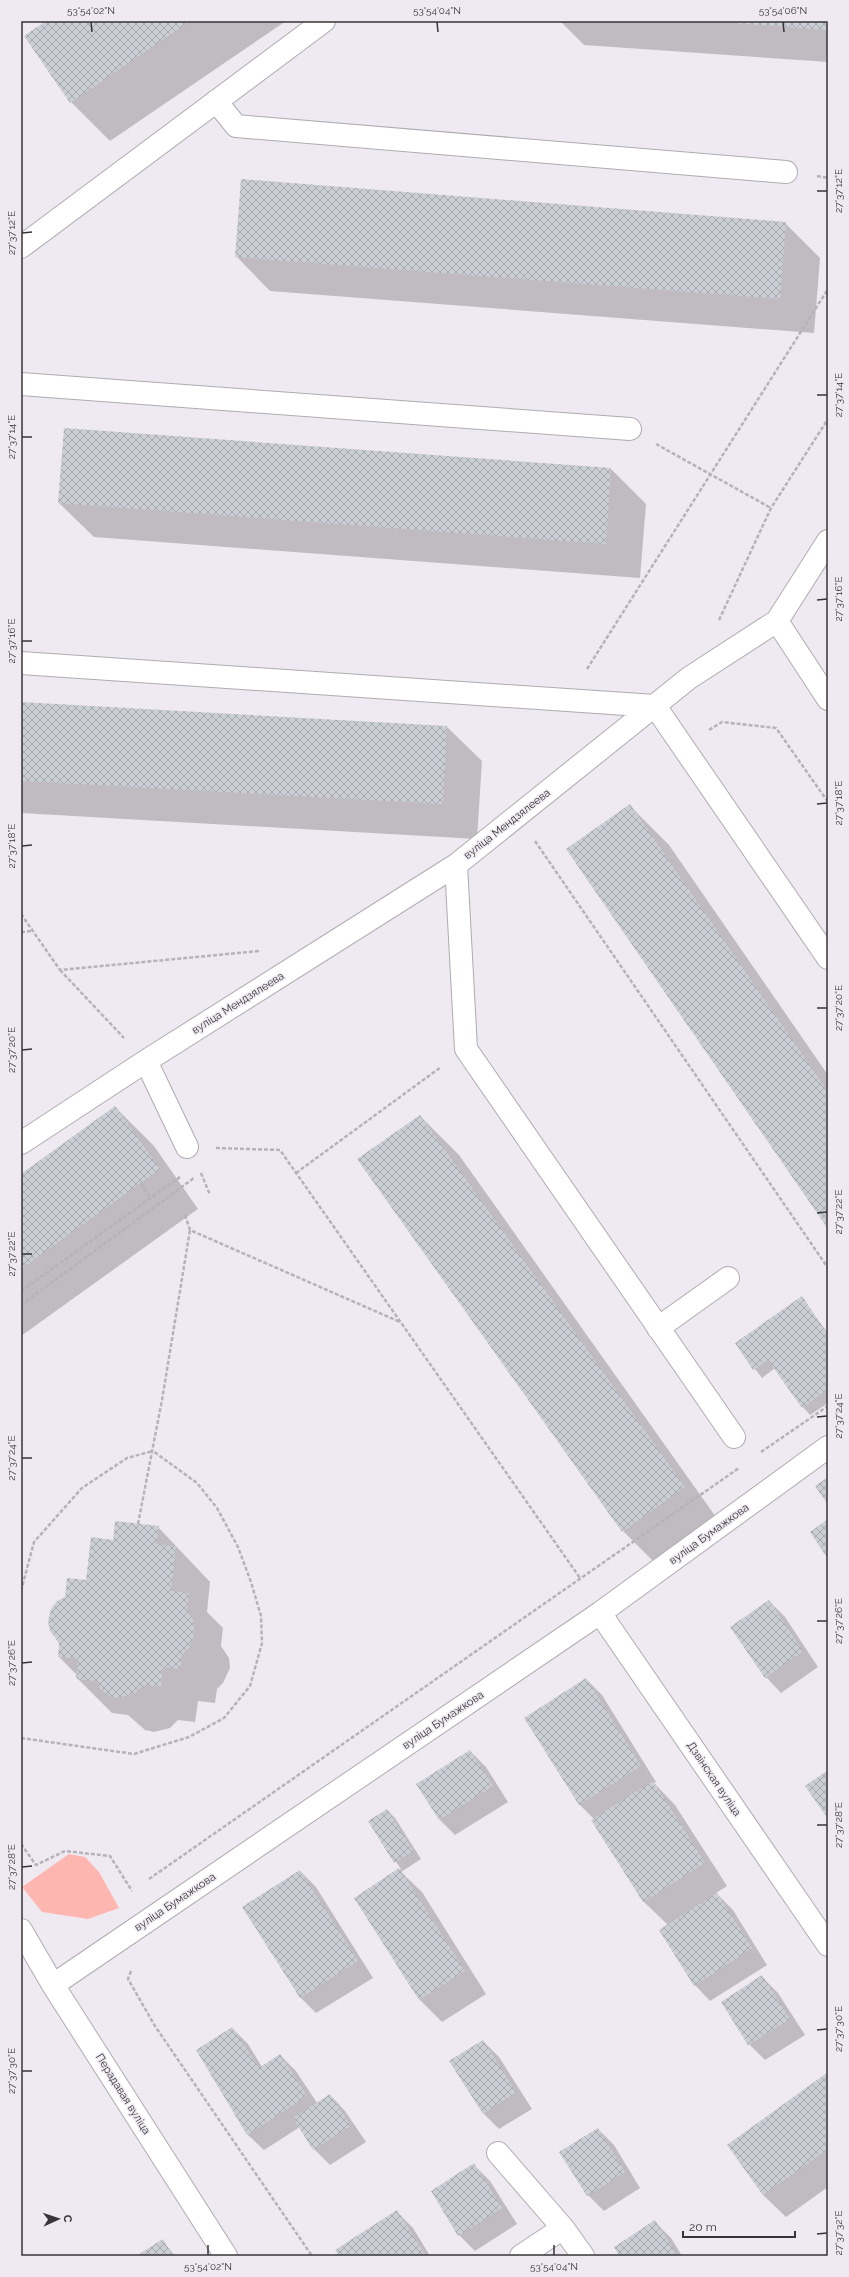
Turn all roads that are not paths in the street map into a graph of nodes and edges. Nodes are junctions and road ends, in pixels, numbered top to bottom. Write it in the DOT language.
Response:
graph roads {
  1 [pos="324,21"];
  2 [pos="216,101"];
  3 [pos="786,172"];
  4 [pos="21,247"];
  5 [pos="21,384"];
  6 [pos="630,429"];
  7 [pos="828,541"];
  8 [pos="777,621"];
  9 [pos="21,663"];
  10 [pos="828,699"];
  11 [pos="655,706"];
  12 [pos="456,865"];
  13 [pos="828,958"];
  14 [pos="146,1061"];
  15 [pos="21,1144"];
  16 [pos="187,1147"];
  17 [pos="728,1278"];
  18 [pos="658,1328"];
  19 [pos="734,1437"];
  20 [pos="828,1447"];
  21 [pos="600,1613"];
  22 [pos="21,1930"];
  23 [pos="828,1945"];
  24 [pos="53,1985"];
  25 [pos="498,2153"];
  26 [pos="563,2228"];
  27 [pos="226,2256"];
  28 [pos="521,2256"];
  29 [pos="583,2256"];
  1 -- 2 [label="street"];
  2 -- 3 [label="street"];
  2 -- 4 [label="street"];
  5 -- 6 [label="street"];
  7 -- 8 [label="street, вуліца Мендзялеева"];
  8 -- 10 [label="street"];
  8 -- 11 [label="street, вуліца Мендзялеева"];
  9 -- 11 [label="street"];
  11 -- 12 [label="street, вуліца Мендзялеева"];
  11 -- 13 [label="street"];
  12 -- 14 [label="street, вуліца Мендзялеева"];
  12 -- 18 [label="street"];
  14 -- 15 [label="street, вуліца Мендзялеева"];
  14 -- 16 [label="street"];
  17 -- 18 [label="street"];
  18 -- 19 [label="street"];
  20 -- 21 [label="street, вуліца Бумажкова"];
  21 -- 23 [label="street, Дзвінская вуліца"];
  21 -- 24 [label="street, вуліца Бумажкова"];
  22 -- 24 [label="street, Перадавая вуліца"];
  24 -- 27 [label="street, Перадавая вуліца"];
  25 -- 26 [label="street"];
  26 -- 28 [label="street"];
  26 -- 29 [label="street"];
}
